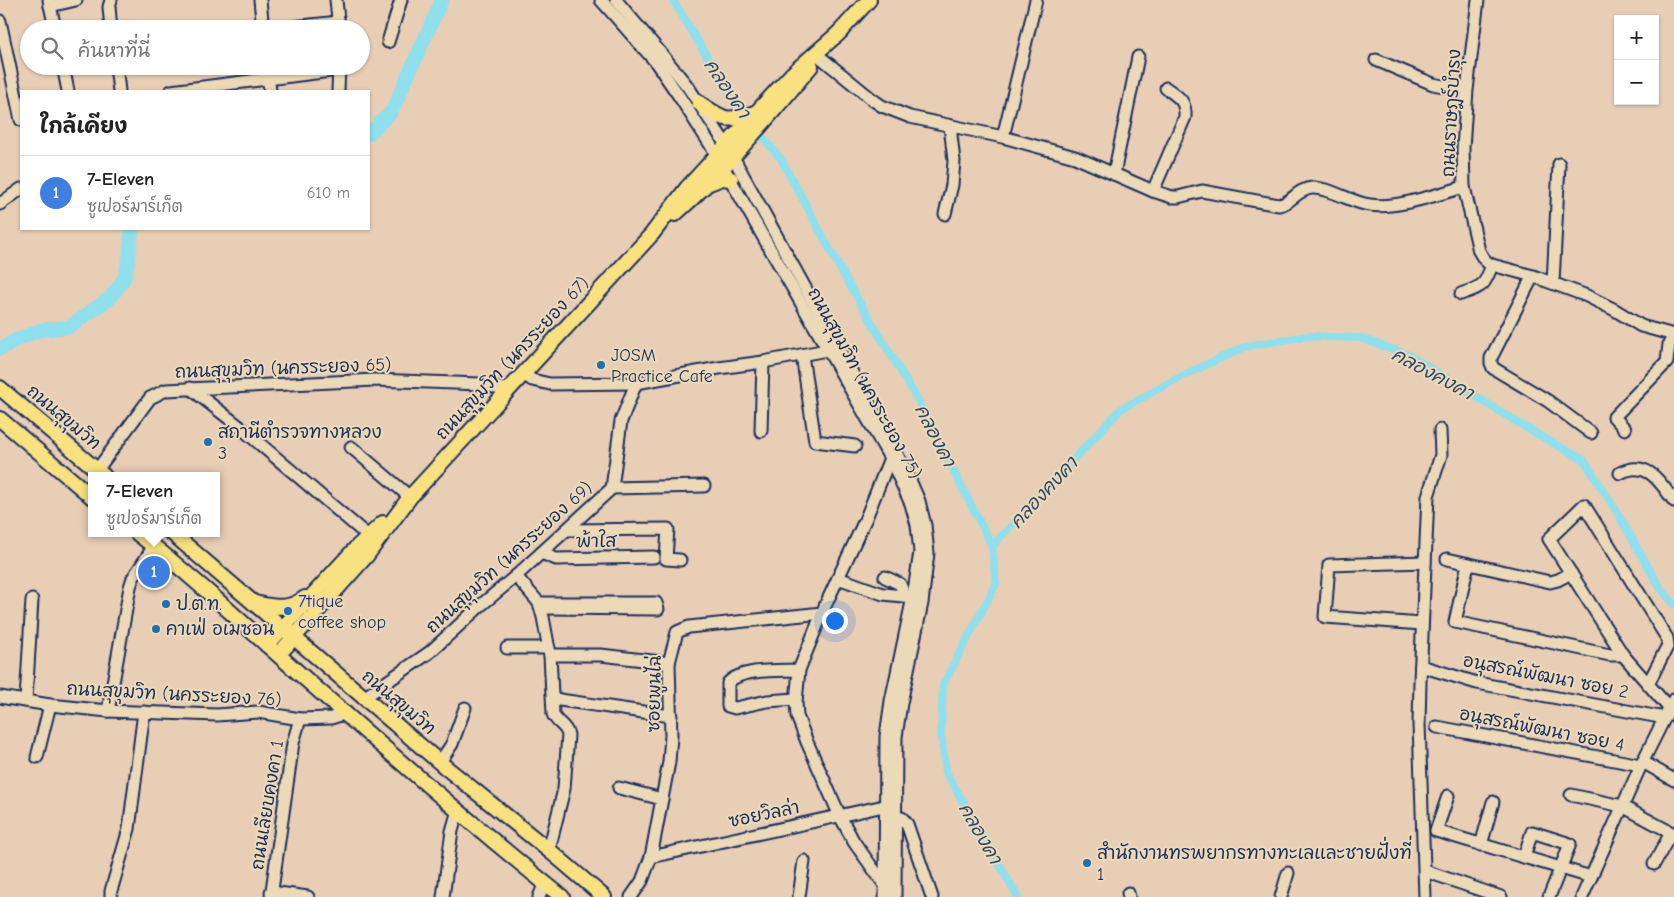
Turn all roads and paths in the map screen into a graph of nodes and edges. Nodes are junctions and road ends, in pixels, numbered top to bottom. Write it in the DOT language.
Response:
graph roads {
  1 [pos="76,0"];
  2 [pos="260,0"];
  3 [pos="336,0"];
  4 [pos="401,0"];
  5 [pos="601,0"];
  6 [pos="616,0"];
  7 [pos="869,0"];
  8 [pos="1036,0"];
  9 [pos="1478,0"];
  10 [pos="111,1"];
  11 [pos="50,3"];
  12 [pos="53,20"];
  13 [pos="110,20"];
  14 [pos="262,20"];
  15 [pos="338,20"];
  16 [pos="0,21"];
  17 [pos="840,30"];
  18 [pos="388,42"];
  19 [pos="819,56"];
  20 [pos="1138,57"];
  21 [pos="1376,60"];
  22 [pos="64,75"];
  23 [pos="117,75"];
  24 [pos="253,75"];
  25 [pos="268,75"];
  26 [pos="339,75"];
  27 [pos="1467,86"];
  28 [pos="1166,88"];
  29 [pos="68,90"];
  30 [pos="119,90"];
  31 [pos="176,90"];
  32 [pos="270,90"];
  33 [pos="338,90"];
  34 [pos="699,103"];
  35 [pos="772,104"];
  36 [pos="756,112"];
  37 [pos="20,115"];
  38 [pos="950,126"];
  39 [pos="1004,137"];
  40 [pos="741,138"];
  41 [pos="725,156"];
  42 [pos="1559,164"];
  43 [pos="1114,174"];
  44 [pos="731,179"];
  45 [pos="705,185"];
  46 [pos="1464,187"];
  47 [pos="20,190"];
  48 [pos="1153,191"];
  49 [pos="1,201"];
  50 [pos="945,214"];
  51 [pos="652,234"];
  52 [pos="1492,265"];
  53 [pos="1533,276"];
  54 [pos="1553,283"];
  55 [pos="1461,294"];
  56 [pos="1674,335"];
  57 [pos="827,350"];
  58 [pos="802,355"];
  59 [pos="763,362"];
  60 [pos="524,374"];
  61 [pos="636,383"];
  62 [pos="190,388"];
  63 [pos="509,390"];
  64 [pos="4,391"];
  65 [pos="0,419"];
  66 [pos="1625,429"];
  67 [pos="1440,430"];
  68 [pos="761,431"];
  69 [pos="1591,433"];
  70 [pos="856,446"];
  71 [pos="351,447"];
  72 [pos="890,458"];
  73 [pos="100,472"];
  74 [pos="102,472"];
  75 [pos="1620,474"];
  76 [pos="704,486"];
  77 [pos="612,488"];
  78 [pos="88,494"];
  79 [pos="410,497"];
  80 [pos="1674,501"];
  81 [pos="401,509"];
  82 [pos="567,530"];
  83 [pos="368,536"];
  84 [pos="142,537"];
  85 [pos="177,537"];
  86 [pos="154,546"];
  87 [pos="541,553"];
  88 [pos="654,557"];
  89 [pos="1447,559"];
  90 [pos="680,560"];
  91 [pos="1425,562"];
  92 [pos="1468,564"];
  93 [pos="1571,573"];
  94 [pos="516,576"];
  95 [pos="885,577"];
  96 [pos="838,578"];
  97 [pos="319,588"];
  98 [pos="909,596"];
  99 [pos="32,600"];
  100 [pos="254,603"];
  101 [pos="540,606"];
  102 [pos="586,606"];
  103 [pos="822,613"];
  104 [pos="1422,624"];
  105 [pos="282,628"];
  106 [pos="294,637"];
  107 [pos="268,645"];
  108 [pos="507,648"];
  109 [pos="549,651"];
  110 [pos="279,654"];
  111 [pos="1623,655"];
  112 [pos="669,663"];
  113 [pos="1421,666"];
  114 [pos="799,670"];
  115 [pos="1648,684"];
  116 [pos="0,697"];
  117 [pos="365,697"];
  118 [pos="553,699"];
  119 [pos="26,700"];
  120 [pos="796,700"];
  121 [pos="50,705"];
  122 [pos="465,708"];
  123 [pos="1669,708"];
  124 [pos="108,711"];
  125 [pos="144,712"];
  126 [pos="347,713"];
  127 [pos="671,716"];
  128 [pos="300,719"];
  129 [pos="1437,727"];
  130 [pos="37,757"];
  131 [pos="440,762"];
  132 [pos="1642,764"];
  133 [pos="1674,780"];
  134 [pos="619,788"];
  135 [pos="1571,795"];
  136 [pos="1448,796"];
  137 [pos="662,799"];
  138 [pos="1494,802"];
  139 [pos="1622,806"];
  140 [pos="458,810"];
  141 [pos="888,812"];
  142 [pos="840,816"];
  143 [pos="1672,833"];
  144 [pos="1481,845"];
  145 [pos="549,850"];
  146 [pos="650,857"];
  147 [pos="1524,857"];
  148 [pos="804,861"];
  149 [pos="1654,864"];
  150 [pos="1561,868"];
  151 [pos="1425,871"];
  152 [pos="1288,873"];
  153 [pos="1591,877"];
  154 [pos="545,883"];
  155 [pos="884,884"];
  156 [pos="271,894"];
  157 [pos="111,897"];
  158 [pos="308,897"];
  159 [pos="443,897"];
  160 [pos="540,897"];
  161 [pos="562,897"];
  162 [pos="604,897"];
  163 [pos="631,897"];
  164 [pos="799,897"];
  165 [pos="884,897"];
  166 [pos="895,897"];
  167 [pos="932,897"];
  168 [pos="1281,897"];
  169 [pos="1425,897"];
  170 [pos="1501,897"];
  171 [pos="1549,897"];
  172 [pos="1582,897"];
  1 -- 11 [label="street"];
  2 -- 14 [label="street"];
  3 -- 15 [label="street"];
  4 -- 18 [label="street"];
  5 -- 41 [label="street, ถนนสุขุมวิท (นครระยอง 75)"];
  6 -- 34 [label="street, ถนนสุขุมวิท (นครระยอง 75)"];
  7 -- 17 [label="main road"];
  8 -- 39 [label="street"];
  9 -- 27 [label="street, ถนนราษฎร์บำรุง"];
  10 -- 13 [label="street"];
  11 -- 12 [label="street"];
  16 -- 37 [label="street"];
  17 -- 19 [label="main road"];
  17 -- 35 [label="main road"];
  19 -- 35 [label="main road"];
  19 -- 38 [label="street"];
  20 -- 43 [label="street"];
  21 -- 27 [label="street"];
  22 -- 29 [label="street"];
  23 -- 30 [label="street"];
  24 -- 31 [label="street"];
  25 -- 32 [label="street"];
  26 -- 33 [label="street"];
  27 -- 46 [label="street, ถนนราษฎร์บำรุง"];
  28 -- 48 [label="street"];
  34 -- 36 [label="main road"];
  34 -- 41 [label="street, ถนนสุขุมวิท (นครระยอง 75)"];
  35 -- 36 [label="main road"];
  35 -- 40 [label="main road"];
  36 -- 40 [label="main road"];
  38 -- 39 [label="street"];
  38 -- 50 [label="street"];
  39 -- 43 [label="street"];
  40 -- 41 [label="main road, ถนนสุขุมวิท (นครระยอง 67)"];
  41 -- 44 [label="street, ถนนสุขุมวิท (นครระยอง 75)"];
  41 -- 45 [label="main road, ถนนสุขุมวิท (นครระยอง 67)"];
  41 -- 51 [label="main road, ถนนสุขุมวิท (นครระยอง 67)"];
  41 -- 141 [label="street, ถนนสุขุมวิท (นครระยอง 75)"];
  42 -- 54 [label="street"];
  43 -- 48 [label="street"];
  44 -- 45 [label="main road"];
  44 -- 57 [label="street, ถนนสุขุมวิท (นครระยอง 75)"];
  45 -- 51 [label="main road, ถนนสุขุมวิท (นครระยอง 67)"];
  46 -- 48 [label="street"];
  46 -- 52 [label="street, ถนนราษฎร์บำรุง"];
  47 -- 49 [label="street"];
  51 -- 60 [label="main road, ถนนสุขุมวิท (นครระยอง 67)"];
  52 -- 53 [label="street"];
  52 -- 55 [label="street"];
  53 -- 54 [label="street"];
  53 -- 69 [label="street"];
  54 -- 56 [label="street"];
  56 -- 66 [label="street"];
  57 -- 58 [label="street"];
  57 -- 72 [label="street, ถนนสุขุมวิท (นครระยอง 75)"];
  58 -- 59 [label="street"];
  58 -- 70 [label="street"];
  59 -- 61 [label="street"];
  59 -- 68 [label="street"];
  60 -- 61 [label="street"];
  60 -- 63 [label="main road, ถนนสุขุมวิท (นครระยอง 67)"];
  61 -- 77 [label="street, ถนนสุขุมวิท (นครระยอง 69)"];
  62 -- 63 [label="street, ถนนสุขุมวิท (นครระยอง 65)"];
  62 -- 74 [label="street, ถนนสุขุมวิท (นครระยอง 65)"];
  62 -- 83 [label="street"];
  63 -- 79 [label="main road, ถนนสุขุมวิท (นครระยอง 67)"];
  64 -- 73 [label="main road, ถนนสุขุมวิท"];
  65 -- 78 [label="main road"];
  67 -- 91 [label="street"];
  71 -- 79 [label="street"];
  72 -- 96 [label="street"];
  72 -- 98 [label="street, ถนนสุขุมวิท (นครระยอง 75)"];
  75 -- 80 [label="street"];
  76 -- 77 [label="street"];
  77 -- 82 [label="street, ถนนสุขุมวิท (นครระยอง 69)"];
  79 -- 81 [label="main road, ถนนสุขุมวิท (นครระยอง 67)"];
  81 -- 83 [label="main road, ถนนสุขุมวิท (นครระยอง 67)"];
  81 -- 106 [label="main road, ถนนสุขุมวิท (นครระยอง 67)"];
  82 -- 87 [label="street, ถนนสุขุมวิท (นครระยอง 69)"];
  82 -- 90 [label="street"];
  83 -- 97 [label="main road, ถนนสุขุมวิท (นครระยอง 67)"];
  84 -- 86 [label="main road"];
  85 -- 100 [label="main road, ถนนสุขุมวิท"];
  86 -- 107 [label="main road"];
  86 -- 124 [label="street"];
  87 -- 88 [label="street, พ้าใส"];
  87 -- 94 [label="street, ถนนสุขุมวิท (นครระยอง 69)"];
  89 -- 92 [label="street"];
  91 -- 104 [label="street"];
  91 -- 104 [label="street"];
  92 -- 93 [label="street"];
  92 -- 111 [label="street"];
  93 -- 111 [label="street"];
  93 -- 115 [label="street"];
  94 -- 101 [label="street"];
  94 -- 117 [label="street, ถนนสุขุมวิท (นครระยอง 69)"];
  95 -- 98 [label="street"];
  96 -- 98 [label="street"];
  96 -- 103 [label="street"];
  97 -- 100 [label="main road"];
  97 -- 105 [label="main road, ถนนสุขุมวิท (นครระยอง 67)"];
  98 -- 141 [label="street, ถนนสุขุมวิท (นครระยอง 75)"];
  99 -- 119 [label="street"];
  100 -- 105 [label="main road, ถนนสุขุมวิท"];
  101 -- 102 [label="street"];
  101 -- 109 [label="street"];
  102 -- 102 [label="street"];
  103 -- 112 [label="street, ซอยพูนไฉ่"];
  103 -- 114 [label="street"];
  104 -- 113 [label="street"];
  105 -- 106 [label="main road, ถนนสุขุมวิท"];
  105 -- 107 [label="main road, ถนนสุขุมวิท (นครระยอง 67)"];
  106 -- 110 [label="main road, ถนนสุขุมวิท (นครระยอง 67)"];
  106 -- 117 [label="main road, ถนนสุขุมวิท"];
  107 -- 110 [label="main road"];
  108 -- 109 [label="street"];
  109 -- 112 [label="street"];
  109 -- 118 [label="street"];
  110 -- 126 [label="main road"];
  111 -- 115 [label="street"];
  112 -- 127 [label="street, ซอยพูนไฉ่"];
  113 -- 123 [label="street, อนุสรณ์พัฒนา ซอย 2"];
  113 -- 151 [label="street"];
  114 -- 120 [label="street"];
  114 -- 120 [label="street"];
  115 -- 123 [label="street"];
  116 -- 119 [label="street, ถนนสุขุมวิท (นครระยอง 76)"];
  117 -- 131 [label="main road, ถนนสุขุมวิท"];
  118 -- 127 [label="street"];
  118 -- 145 [label="street"];
  119 -- 121 [label="street, ถนนสุขุมวิท (นครระยอง 76)"];
  120 -- 142 [label="street"];
  121 -- 124 [label="street, ถนนสุขุมวิท (นครระยอง 76)"];
  121 -- 130 [label="street"];
  122 -- 131 [label="street"];
  123 -- 132 [label="street"];
  124 -- 125 [label="street, ถนนสุขุมวิท (นครระยอง 76)"];
  125 -- 128 [label="street, ถนนสุขุมวิท (นครระยอง 76)"];
  125 -- 157 [label="street"];
  126 -- 128 [label="street, ถนนสุขุมวิท (นครระยอง 76)"];
  126 -- 140 [label="main road"];
  127 -- 137 [label="street, ซอยพูนไฉ่"];
  128 -- 156 [label="street, ถนนเลียบคงคา 1"];
  129 -- 132 [label="street, อนุสรณ์พัฒนา ซอย 4"];
  131 -- 145 [label="main road, ถนนสุขุมวิท"];
  132 -- 133 [label="street, อนุสรณ์พัฒนา ซอย 4"];
  132 -- 139 [label="street"];
  134 -- 137 [label="street"];
  135 -- 139 [label="street"];
  136 -- 144 [label="street"];
  137 -- 146 [label="street, ซอยพูนไฉ่"];
  138 -- 144 [label="street"];
  139 -- 143 [label="street"];
  139 -- 153 [label="street"];
  140 -- 154 [label="main road"];
  140 -- 159 [label="street"];
  141 -- 142 [label="street, ซอยวิลล่า"];
  141 -- 155 [label="street, ถนนสุขุมวิท (นครระยอง 75)"];
  141 -- 166 [label="street, ถนนสุขุมวิท (นครระยอง 75)"];
  141 -- 167 [label="street"];
  142 -- 146 [label="street, ซอยวิลล่า"];
  142 -- 155 [label="street"];
  143 -- 149 [label="street"];
  144 -- 147 [label="street"];
  145 -- 162 [label="main road, ถนนสุขุมวิท"];
  146 -- 163 [label="street, ซอยพูนไฉ่"];
  147 -- 150 [label="street"];
  147 -- 150 [label="street"];
  148 -- 164 [label="street"];
  150 -- 153 [label="street"];
  150 -- 171 [label="street"];
  151 -- 169 [label="street"];
  151 -- 170 [label="street"];
  152 -- 168 [label="street"];
  153 -- 172 [label="street"];
  154 -- 160 [label="street"];
  154 -- 161 [label="main road"];
  155 -- 165 [label="street, ถนนสุขุมวิท (นครระยอง 75)"];
  156 -- 158 [label="street"];
}
